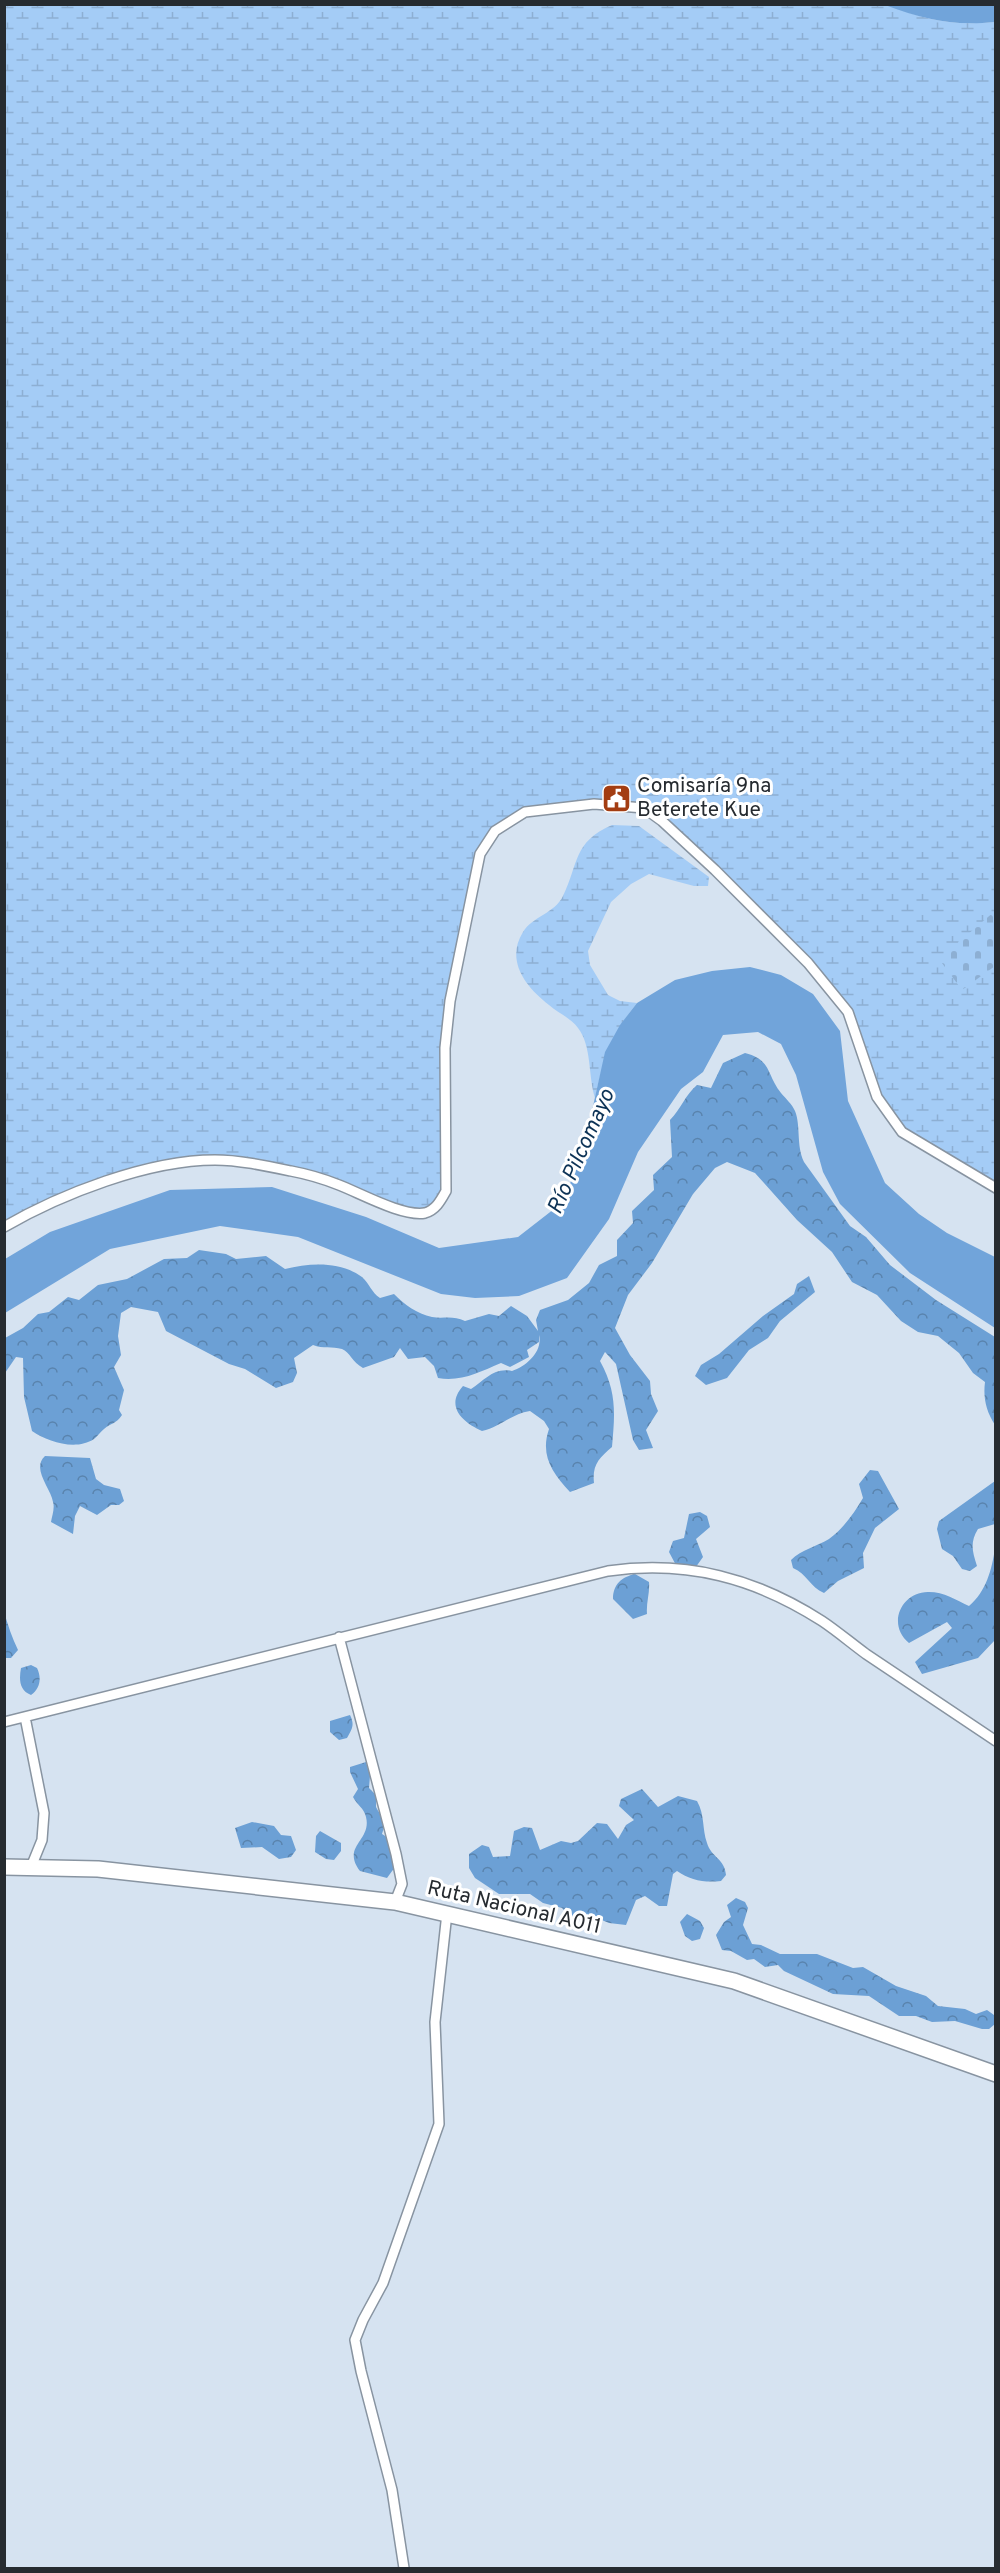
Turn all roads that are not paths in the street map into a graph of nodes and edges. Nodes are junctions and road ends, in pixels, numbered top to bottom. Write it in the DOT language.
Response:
graph roads {
  1 [pos="996,1188"];
  2 [pos="4,1227"];
  3 [pos="339,1637"];
  4 [pos="25,1717"];
  5 [pos="4,1722"];
  6 [pos="996,1741"];
  7 [pos="4,1867"];
  8 [pos="31,1867"];
  9 [pos="395,1902"];
  10 [pos="447,1913"];
  11 [pos="996,2074"];
  12 [pos="404,2568"];
  1 -- 2 [label="street"];
  3 -- 4 [label="street"];
  3 -- 6 [label="street"];
  3 -- 9 [label="street"];
  4 -- 5 [label="street"];
  4 -- 8 [label="street"];
  7 -- 8 [label="main road, Ruta Nacional A011"];
  8 -- 9 [label="main road, Ruta Nacional A011"];
  9 -- 10 [label="main road, Ruta Nacional A011"];
  10 -- 11 [label="main road, Ruta Nacional A011"];
  10 -- 12 [label="street"];
}
